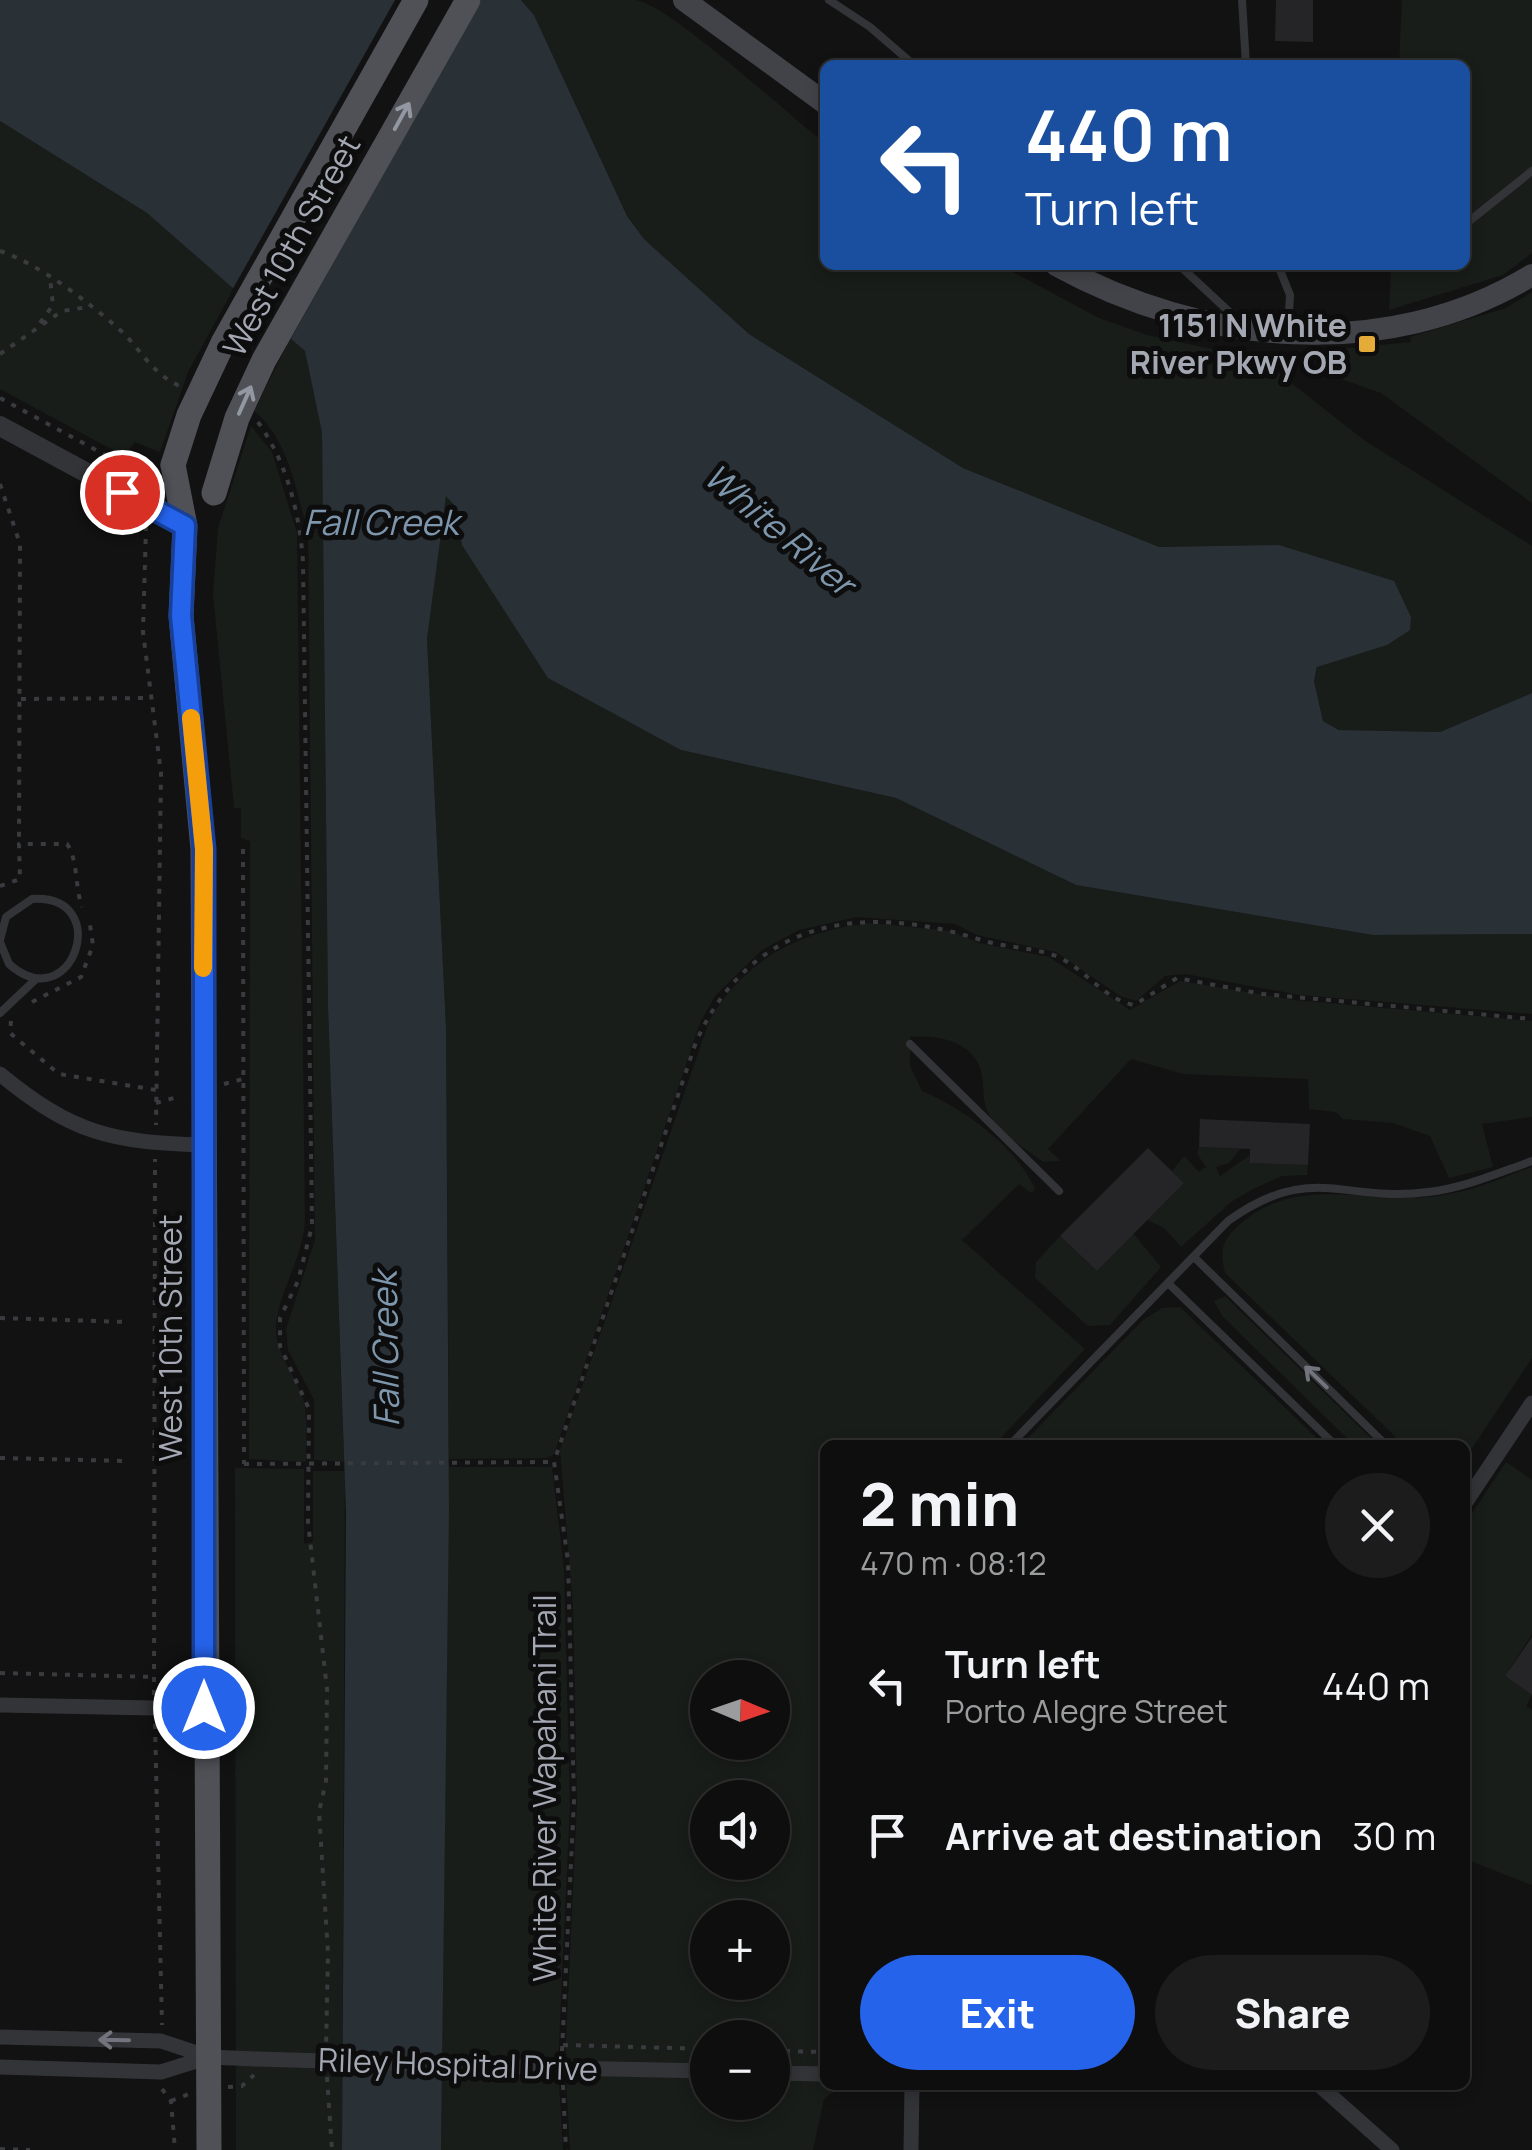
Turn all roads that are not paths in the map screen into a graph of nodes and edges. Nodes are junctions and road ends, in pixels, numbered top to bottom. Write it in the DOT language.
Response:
graph roads {
  1 [pos="416,0"];
  2 [pos="468,0"];
  3 [pos="684,0"];
  4 [pos="828,0"];
  5 [pos="1242,0"];
  6 [pos="908,60"];
  7 [pos="1246,60"];
  8 [pos="820,99"];
  9 [pos="1532,171"];
  10 [pos="1470,220"];
  11 [pos="1066,270"];
  12 [pos="1184,270"];
  13 [pos="1280,270"];
  14 [pos="1532,275"];
  15 [pos="1254,334"];
  16 [pos="1288,335"];
  17 [pos="0,426"];
  18 [pos="185,526"];
  19 [pos="14,908"];
  20 [pos="0,913"];
  21 [pos="0,941"];
  22 [pos="5,964"];
  23 [pos="37,978"];
  24 [pos="0,1013"];
  25 [pos="910,1044"];
  26 [pos="0,1074"];
  27 [pos="203,1146"];
  28 [pos="1532,1162"];
  29 [pos="1059,1191"];
  30 [pos="1194,1258"];
  31 [pos="1168,1283"];
  32 [pos="1532,1403"];
  33 [pos="1526,1426"];
  34 [pos="1015,1440"];
  35 [pos="1329,1440"];
  36 [pos="1381,1440"];
  37 [pos="1470,1498"];
  38 [pos="0,1706"];
  39 [pos="204,1708"];
  40 [pos="0,2037"];
  41 [pos="209,2057"];
  42 [pos="0,2067"];
  43 [pos="690,2072"];
  44 [pos="790,2073"];
  45 [pos="820,2074"];
  46 [pos="912,2090"];
  47 [pos="1325,2090"];
  48 [pos="209,2150"];
  49 [pos="911,2150"];
  50 [pos="1392,2150"];
  1 -- 18 [label="main road, West 10th Street, bridge"];
  18 -- 2 [label="main road, West 10th Street, one-way, bridge"];
  3 -- 8 [label="main road"];
  4 -- 6 [label="lane"];
  5 -- 7 [label="lane"];
  9 -- 10 [label="lane"];
  11 -- 15 [label="main road"];
  12 -- 15 [label="lane"];
  13 -- 16 [label="lane"];
  14 -- 16 [label="main road"];
  15 -- 16 [label="main road"];
  17 -- 18 [label="street"];
  18 -- 27 [label="main road, West 10th Street"];
  19 -- 20 [label="lane"];
  19 -- 21 [label="lane"];
  19 -- 23 [label="lane"];
  21 -- 22 [label="lane"];
  22 -- 23 [label="lane"];
  23 -- 24 [label="lane"];
  25 -- 29 [label="lane"];
  26 -- 27 [label="street"];
  27 -- 39 [label="main road, West 10th Street"];
  28 -- 30 [label="lane"];
  30 -- 31 [label="lane"];
  36 -- 30 [label="lane, one-way"];
  31 -- 34 [label="lane"];
  31 -- 35 [label="lane"];
  32 -- 33 [label="street"];
  33 -- 37 [label="street"];
  38 -- 39 [label="street"];
  39 -- 41 [label="main road, West 10th Street"];
  41 -- 40 [label="street, Riley Hospital Drive, one-way"];
  41 -- 42 [label="street, Riley Hospital Drive"];
  41 -- 43 [label="street, Riley Hospital Drive, bridge"];
  41 -- 48 [label="main road, West 10th Street"];
  44 -- 45 [label="street"];
  46 -- 49 [label="street"];
  47 -- 50 [label="street"];
}
